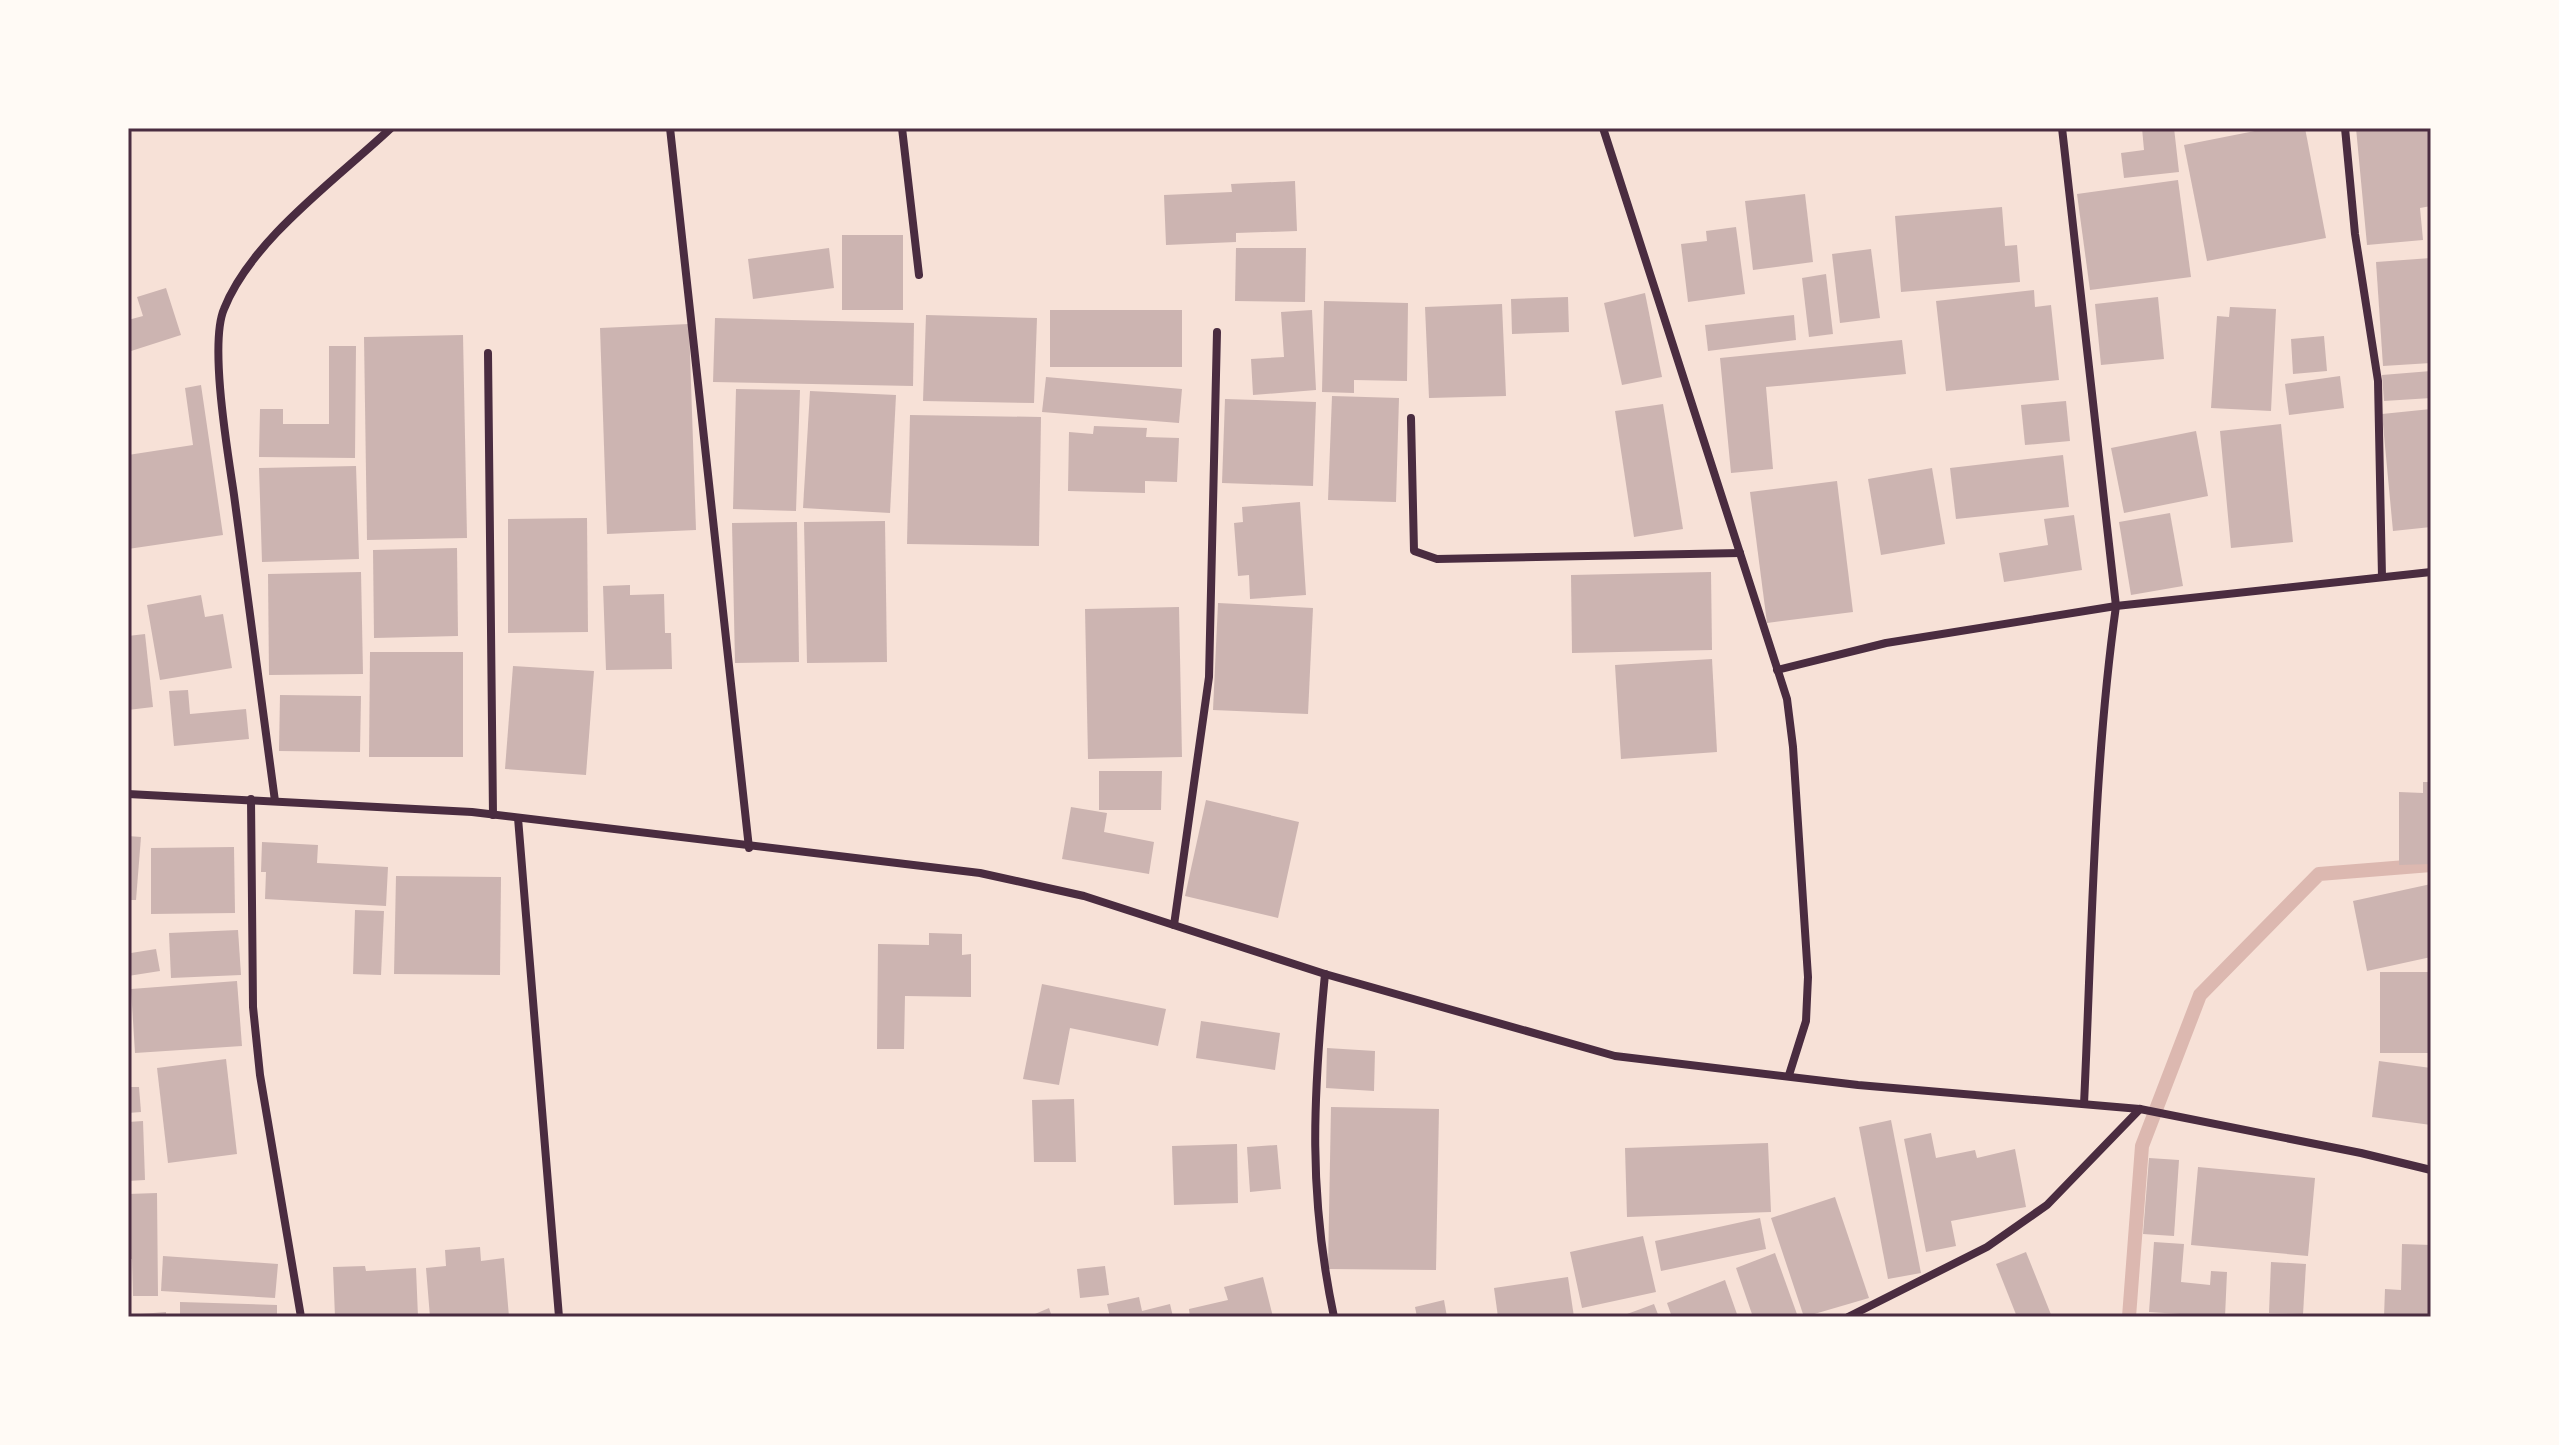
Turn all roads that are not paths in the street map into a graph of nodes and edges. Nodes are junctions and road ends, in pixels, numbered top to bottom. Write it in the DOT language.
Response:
graph roads {
  1 [pos="391,128"];
  2 [pos="670,128"];
  3 [pos="902,128"];
  4 [pos="1603,128"];
  5 [pos="2062,128"];
  6 [pos="2345,128"];
  7 [pos="919,275"];
  8 [pos="1217,332"];
  9 [pos="488,353"];
  10 [pos="1411,418"];
  11 [pos="1740,553"];
  12 [pos="2431,572"];
  13 [pos="2382,577"];
  14 [pos="2116,606"];
  15 [pos="1777,670"];
  16 [pos="128,794"];
  17 [pos="251,799"];
  18 [pos="275,801"];
  19 [pos="493,815"];
  20 [pos="518,818"];
  21 [pos="749,848"];
  22 [pos="1174,925"];
  23 [pos="1325,974"];
  24 [pos="1789,1075"];
  25 [pos="2084,1104"];
  26 [pos="2142,1110"];
  27 [pos="2431,1170"];
  28 [pos="301,1317"];
  29 [pos="559,1317"];
  30 [pos="1334,1317"];
  31 [pos="1848,1317"];
  1 -- 18 [label="street"];
  2 -- 21 [label="street"];
  3 -- 7 [label="street"];
  4 -- 11 [label="street"];
  5 -- 14 [label="street"];
  6 -- 13 [label="street"];
  8 -- 22 [label="street"];
  9 -- 19 [label="street"];
  10 -- 11 [label="street"];
  11 -- 15 [label="street"];
  12 -- 13 [label="street"];
  13 -- 14 [label="street"];
  14 -- 15 [label="street"];
  14 -- 25 [label="street"];
  15 -- 24 [label="street"];
  16 -- 17 [label="street"];
  17 -- 18 [label="street"];
  17 -- 28 [label="street"];
  18 -- 19 [label="street"];
  19 -- 20 [label="street"];
  20 -- 21 [label="street"];
  20 -- 29 [label="street"];
  21 -- 22 [label="street"];
  22 -- 23 [label="street"];
  23 -- 24 [label="street"];
  23 -- 30 [label="street"];
  24 -- 25 [label="street"];
  25 -- 26 [label="street"];
  26 -- 27 [label="street"];
  26 -- 31 [label="street"];
}
